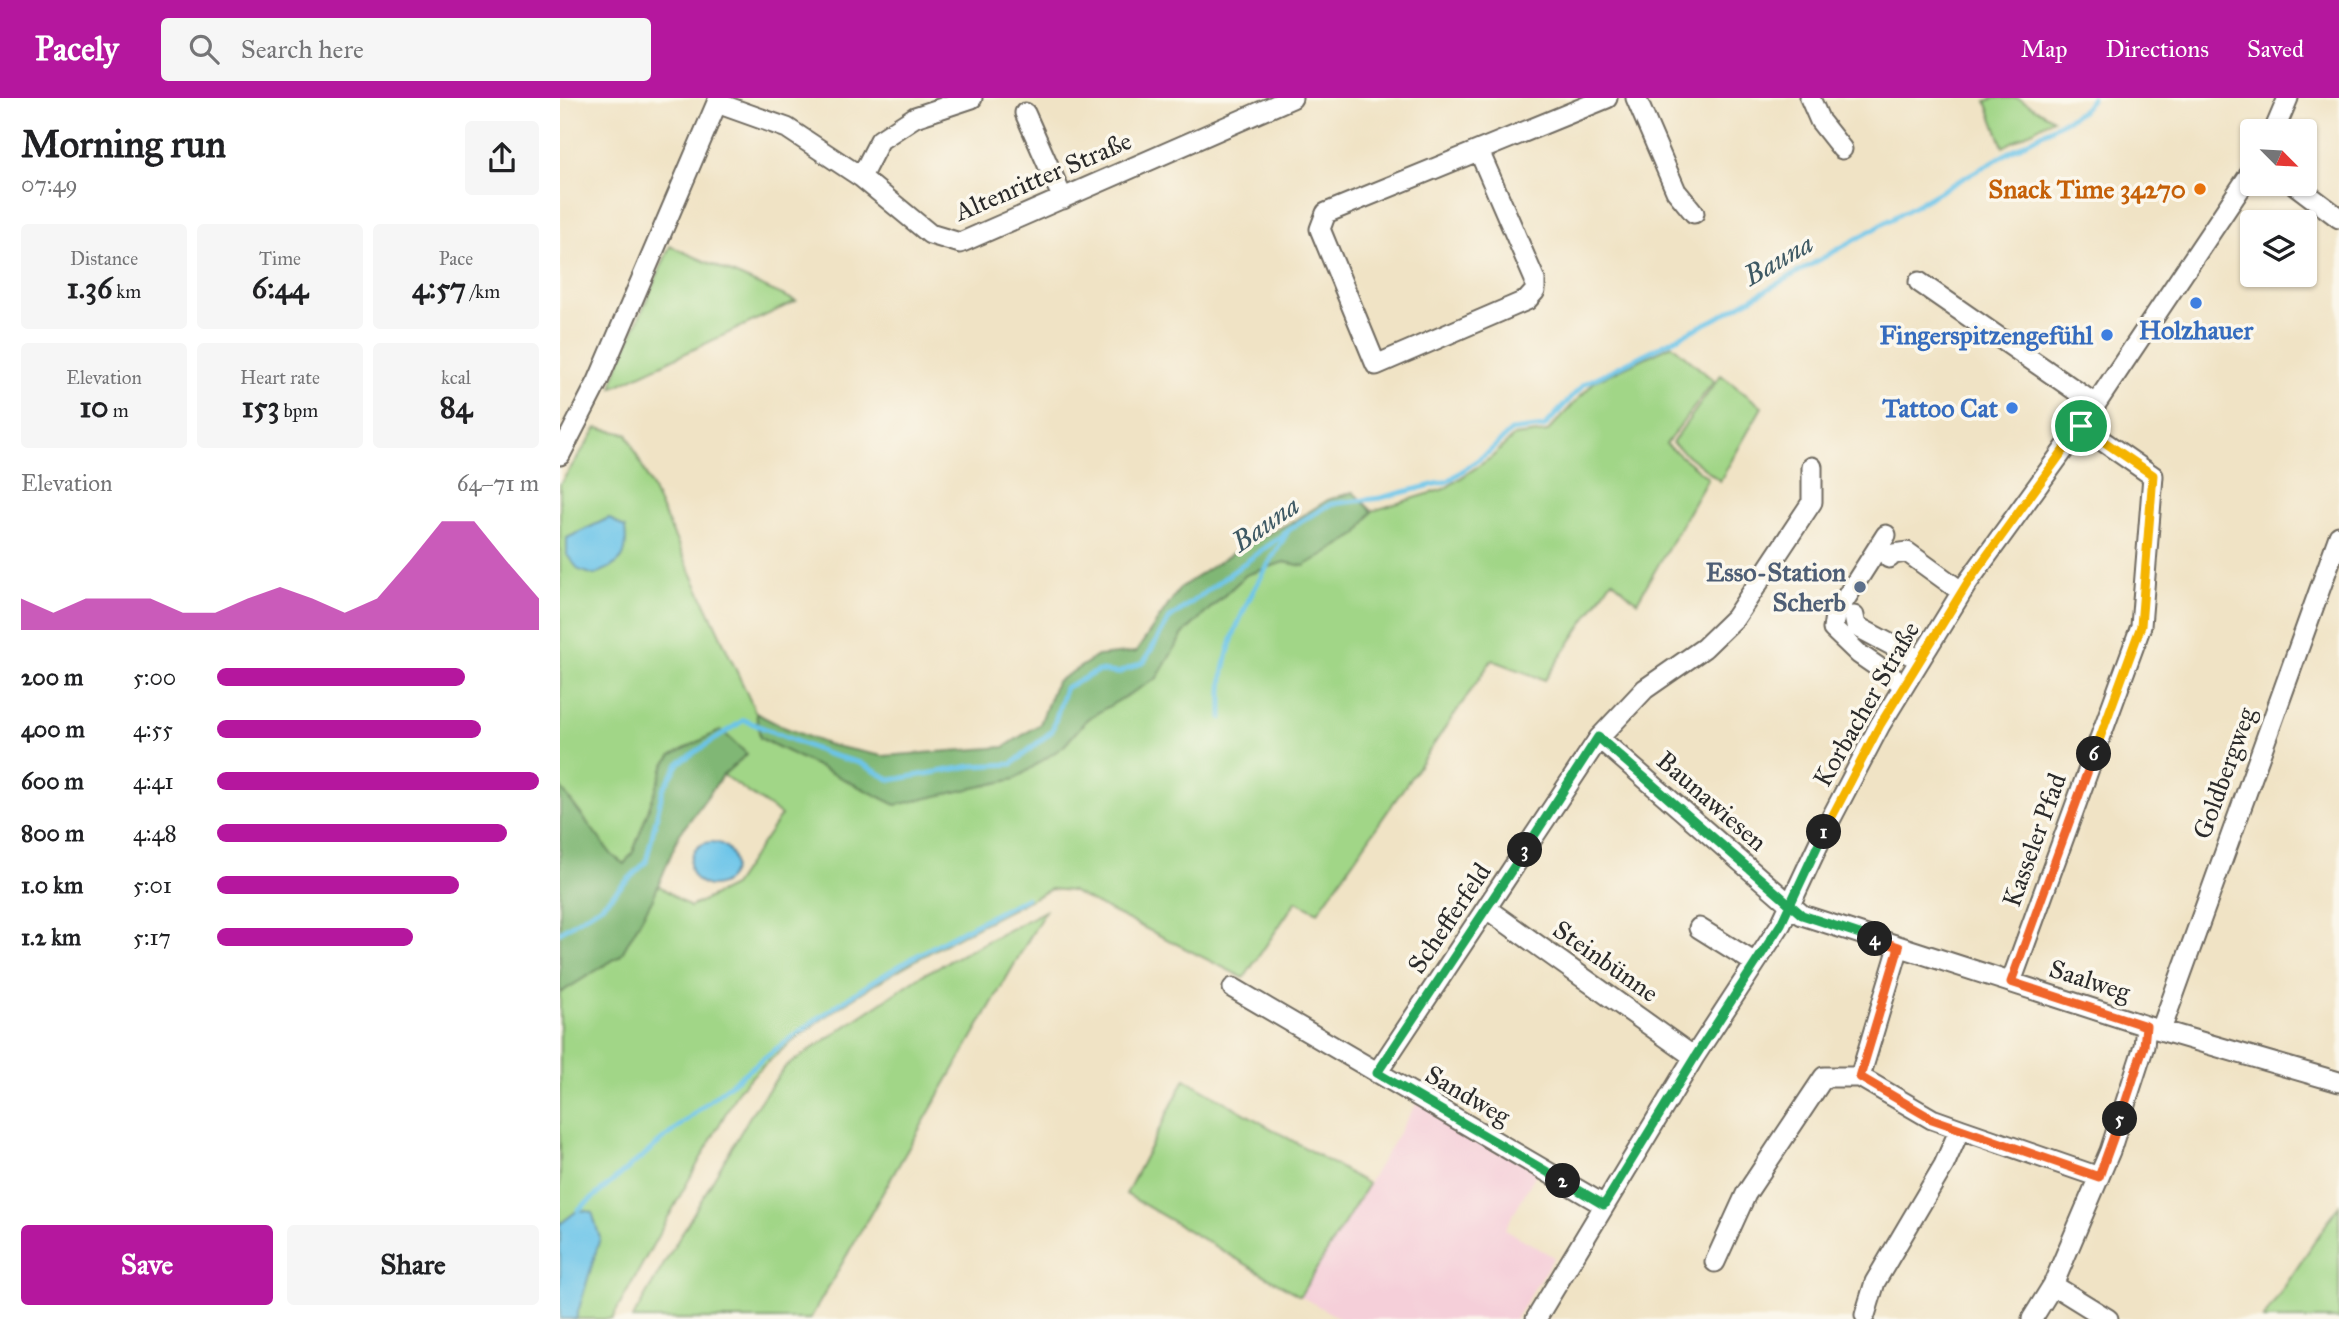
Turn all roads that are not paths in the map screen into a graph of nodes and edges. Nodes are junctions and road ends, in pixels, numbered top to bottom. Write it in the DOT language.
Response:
graph roads {
  1 [pos="972,98"];
  2 [pos="1292,98"];
  3 [pos="1607,98"];
  4 [pos="1636,98"];
  5 [pos="1810,98"];
  6 [pos="2288,98"];
  7 [pos="718,100"];
  8 [pos="1025,113"];
  9 [pos="2279,119"];
  10 [pos="1842,149"];
  11 [pos="1479,151"];
  12 [pos="860,177"];
  13 [pos="2240,189"];
  14 [pos="2309,196"];
  15 [pos="1063,199"];
  16 [pos="1694,213"];
  17 [pos="2339,219"];
  18 [pos="1919,282"];
  19 [pos="2095,404"];
  20 [pos="2081,426"];
  21 [pos="560,455"];
  22 [pos="1812,467"];
  23 [pos="1886,535"];
  24 [pos="2339,536"];
  25 [pos="1889,558"];
  26 [pos="1962,592"];
  27 [pos="1854,616"];
  28 [pos="1920,660"];
  29 [pos="1904,685"];
  30 [pos="1598,737"];
  31 [pos="1790,904"];
  32 [pos="1487,909"];
  33 [pos="1699,928"];
  34 [pos="1899,947"];
  35 [pos="1755,963"];
  36 [pos="2011,982"];
  37 [pos="1233,988"];
  38 [pos="2154,1028"];
  39 [pos="1695,1057"];
  40 [pos="1377,1073"];
  41 [pos="1860,1077"];
  42 [pos="2339,1082"];
  43 [pos="1960,1129"];
  44 [pos="2099,1177"];
  45 [pos="1604,1205"];
  46 [pos="1715,1262"];
  47 [pos="2053,1285"];
  48 [pos="1865,1315"];
  49 [pos="1535,1319"];
  50 [pos="2032,1319"];
  51 [pos="2108,1319"];
  1 -- 12 [label="street"];
  2 -- 15 [label="street, Altenritter Straße"];
  3 -- 11 [label="street"];
  4 -- 16 [label="street"];
  5 -- 10 [label="street"];
  6 -- 9 [label="street"];
  7 -- 12 [label="street, Altenritter Straße"];
  7 -- 21 [label="street"];
  8 -- 15 [label="street"];
  11 -- 11 [label="street"];
  12 -- 15 [label="street, Altenritter Straße"];
  13 -- 19 [label="street, Korbacher Straße"];
  14 -- 17 [label="street"];
  18 -- 19 [label="street"];
  19 -- 20 [label="street, Korbacher Straße"];
  20 -- 26 [label="street, Korbacher Straße"];
  20 -- 36 [label="street, Kasseler Pfad"];
  22 -- 30 [label="street, Schefferfeld"];
  23 -- 29 [label="street"];
  24 -- 38 [label="street, Goldbergweg"];
  25 -- 26 [label="street"];
  26 -- 28 [label="street, Korbacher Straße"];
  27 -- 28 [label="street"];
  28 -- 29 [label="street, Korbacher Straße"];
  29 -- 31 [label="street, Korbacher Straße"];
  30 -- 31 [label="street, Baunawiesen"];
  30 -- 32 [label="street, Schefferfeld"];
  31 -- 34 [label="street, Saalweg"];
  31 -- 35 [label="street, Korbacher Straße"];
  32 -- 39 [label="street, Steinbünne"];
  32 -- 40 [label="street, Schefferfeld"];
  33 -- 35 [label="street"];
  34 -- 36 [label="street, Saalweg"];
  34 -- 41 [label="street"];
  35 -- 39 [label="street, Korbacher Straße"];
  36 -- 38 [label="street, Saalweg"];
  37 -- 40 [label="street, Sandweg"];
  38 -- 42 [label="street, Saalweg"];
  38 -- 44 [label="street, Goldbergweg"];
  39 -- 45 [label="street, Korbacher Straße"];
  40 -- 45 [label="street, Sandweg"];
  41 -- 43 [label="street"];
  41 -- 46 [label="street"];
  43 -- 44 [label="street"];
  43 -- 48 [label="street"];
  44 -- 47 [label="street, Goldbergweg"];
  45 -- 49 [label="street, Korbacher Straße"];
  47 -- 50 [label="street, Goldbergweg"];
  47 -- 51 [label="street"];
}
